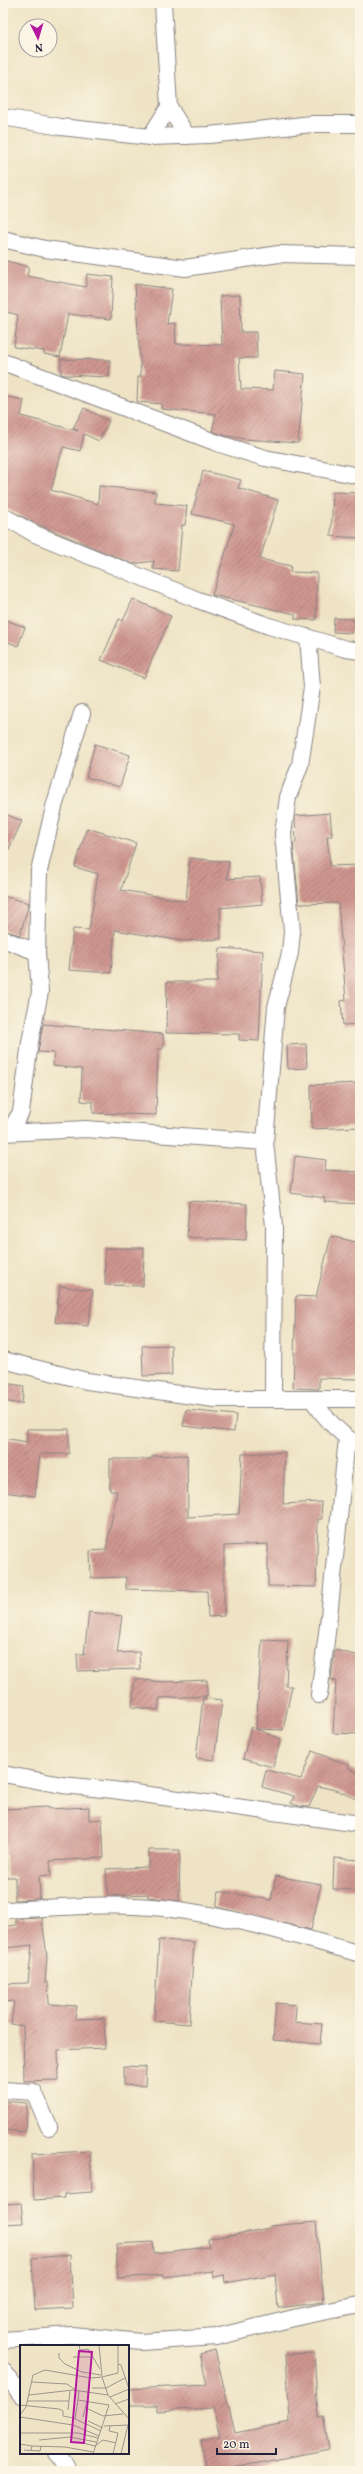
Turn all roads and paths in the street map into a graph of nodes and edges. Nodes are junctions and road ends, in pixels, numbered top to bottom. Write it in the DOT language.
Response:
graph roads {
  1 [pos="163,3"];
  2 [pos="169,107"];
  3 [pos="3,118"];
  4 [pos="360,124"];
  5 [pos="150,136"];
  6 [pos="187,136"];
  7 [pos="3,238"];
  8 [pos="360,256"];
  9 [pos="3,362"];
  10 [pos="360,476"];
  11 [pos="3,516"];
  12 [pos="308,637"];
  13 [pos="360,651"];
  14 [pos="82,713"];
  15 [pos="3,939"];
  16 [pos="37,952"];
  17 [pos="21,1112"];
  18 [pos="44,1131"];
  19 [pos="6,1132"];
  20 [pos="265,1142"];
  21 [pos="3,1360"];
  22 [pos="274,1399"];
  23 [pos="312,1399"];
  24 [pos="360,1399"];
  25 [pos="353,1442"];
  26 [pos="319,1695"];
  27 [pos="3,1774"];
  28 [pos="360,1824"];
  29 [pos="3,1910"];
  30 [pos="360,1954"];
  31 [pos="3,2090"];
  32 [pos="49,2127"];
  33 [pos="360,2305"];
  34 [pos="3,2340"];
  35 [pos="3,2370"];
  36 [pos="20,2394"];
  37 [pos="58,2454"];
  38 [pos="69,2471"];
  1 -- 2 [label="street"];
  2 -- 5 [label="street"];
  2 -- 6 [label="street"];
  3 -- 5 [label="street"];
  4 -- 6 [label="street"];
  5 -- 6 [label="street"];
  7 -- 8 [label="street"];
  9 -- 10 [label="street"];
  11 -- 12 [label="street"];
  12 -- 13 [label="street"];
  12 -- 20 [label="street"];
  14 -- 16 [label="street"];
  15 -- 16 [label="street"];
  16 -- 17 [label="street"];
  17 -- 18 [label="street"];
  17 -- 19 [label="street"];
  18 -- 19 [label="street"];
  18 -- 20 [label="street"];
  20 -- 22 [label="street"];
  21 -- 22 [label="street"];
  22 -- 23 [label="street"];
  23 -- 24 [label="street"];
  23 -- 25 [label="street"];
  25 -- 26 [label="street"];
  27 -- 28 [label="street"];
  29 -- 30 [label="street"];
  31 -- 32 [label="street"];
  33 -- 34 [label="street"];
  35 -- 36 [label="street"];
  37 -- 38 [label="street"];
}
